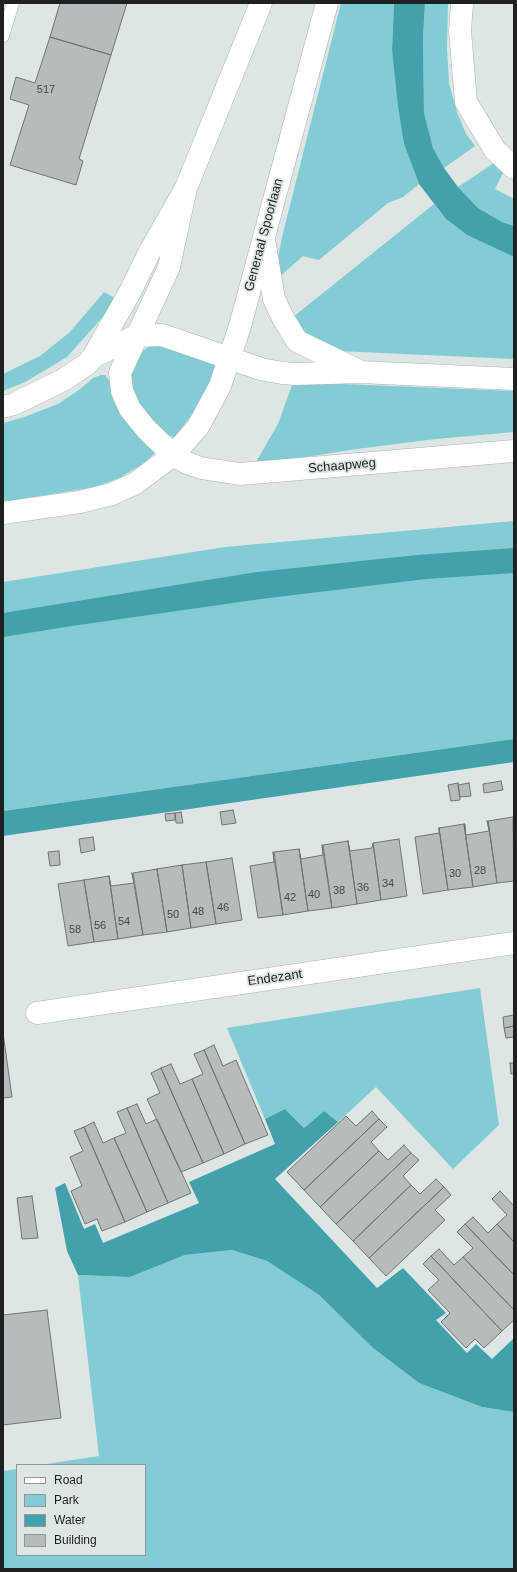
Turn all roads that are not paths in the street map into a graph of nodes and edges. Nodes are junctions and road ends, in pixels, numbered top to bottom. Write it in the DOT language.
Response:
graph roads {
  1 [pos="13,3"];
  2 [pos="261,3"];
  3 [pos="327,3"];
  4 [pos="462,3"];
  5 [pos="4,30"];
  6 [pos="514,168"];
  7 [pos="186,188"];
  8 [pos="264,235"];
  9 [pos="136,336"];
  10 [pos="93,357"];
  11 [pos="230,358"];
  12 [pos="360,372"];
  13 [pos="514,379"];
  14 [pos="3,407"];
  15 [pos="514,451"];
  16 [pos="173,455"];
  17 [pos="3,513"];
  18 [pos="514,943"];
  19 [pos="37,1013"];
  1 -- 5 [label="lane"];
  2 -- 7 [label="street"];
  3 -- 8 [label="street, Generaal Spoorlaan"];
  4 -- 6 [label="street"];
  7 -- 9 [label="street, Schaapweg"];
  7 -- 10 [label="street"];
  8 -- 11 [label="street, Generaal Spoorlaan"];
  8 -- 12 [label="street"];
  9 -- 10 [label="street"];
  9 -- 11 [label="street"];
  9 -- 16 [label="street, Schaapweg"];
  10 -- 14 [label="street"];
  11 -- 12 [label="street"];
  11 -- 16 [label="street, Generaal Spoorlaan"];
  12 -- 13 [label="street"];
  15 -- 16 [label="street, Schaapweg"];
  16 -- 17 [label="street"];
  18 -- 19 [label="street, Endezant"];
}
